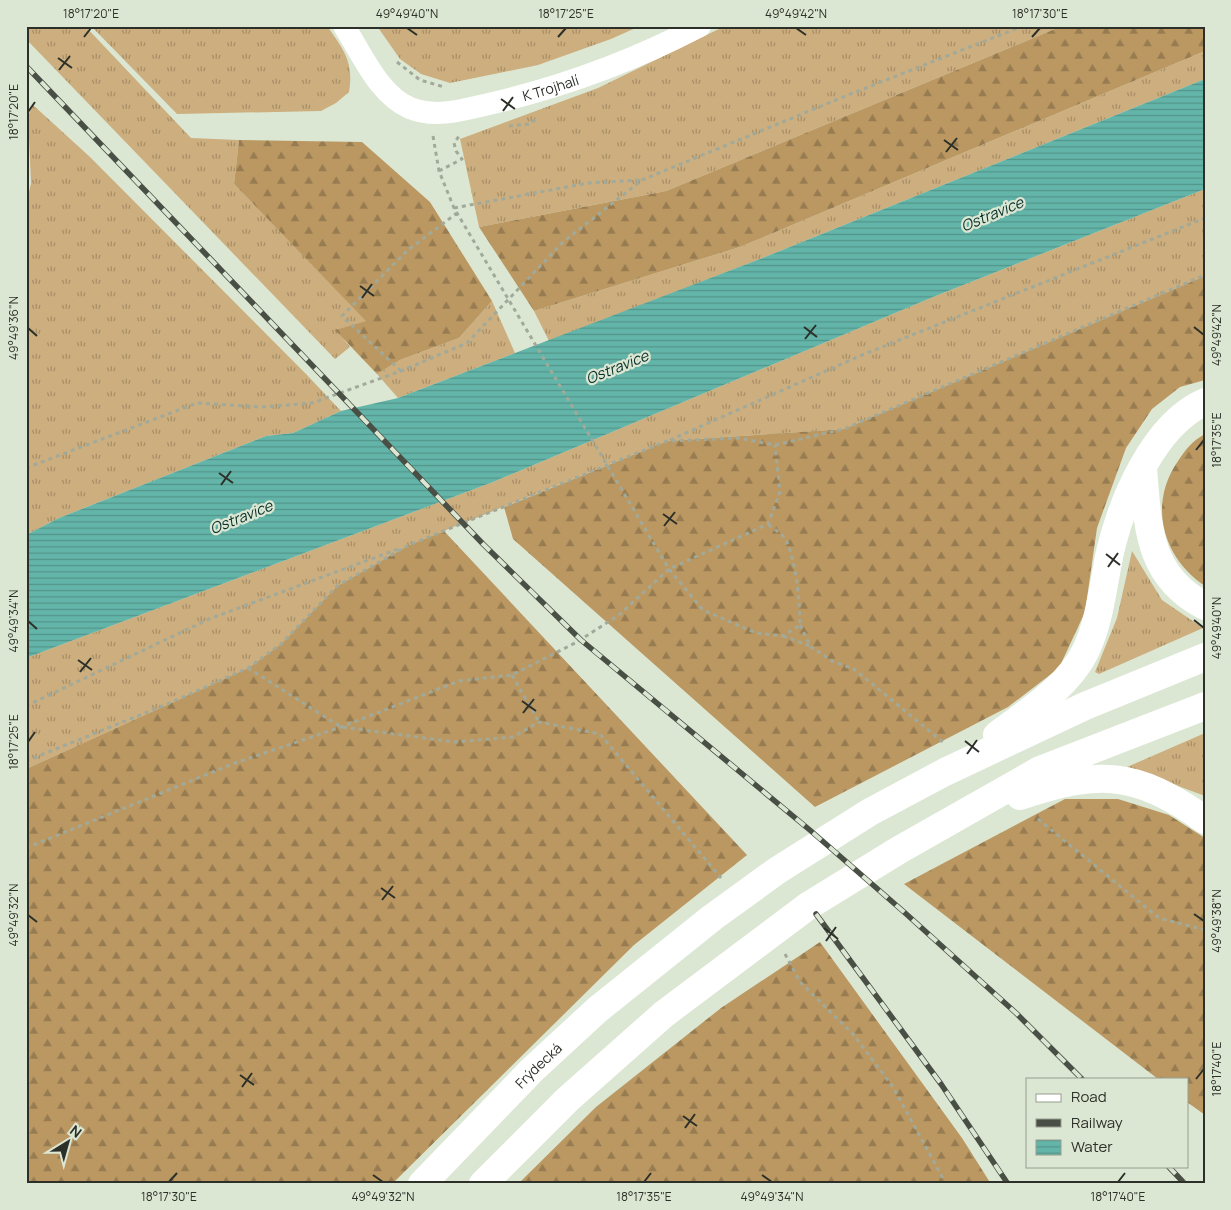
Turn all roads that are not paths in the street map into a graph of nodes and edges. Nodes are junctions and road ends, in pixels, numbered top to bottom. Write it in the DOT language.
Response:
graph roads {
  1 [pos="344,26"];
  2 [pos="700,26"];
  3 [pos="1205,402"];
  4 [pos="1143,468"];
  5 [pos="1205,606"];
  6 [pos="1205,657"];
  7 [pos="1205,706"];
  8 [pos="955,760"];
  9 [pos="977,809"];
  10 [pos="1205,820"];
  11 [pos="422,1184"];
  12 [pos="483,1184"];
  1 -- 2 [label="street, K Trojhalí"];
  3 -- 4 [label="main road"];
  4 -- 5 [label="main road"];
  4 -- 8 [label="main road"];
  6 -- 8 [label="main road"];
  7 -- 9 [label="main road"];
  8 -- 11 [label="main road, Frýdecká"];
  9 -- 10 [label="main road"];
  9 -- 12 [label="main road"];
}
